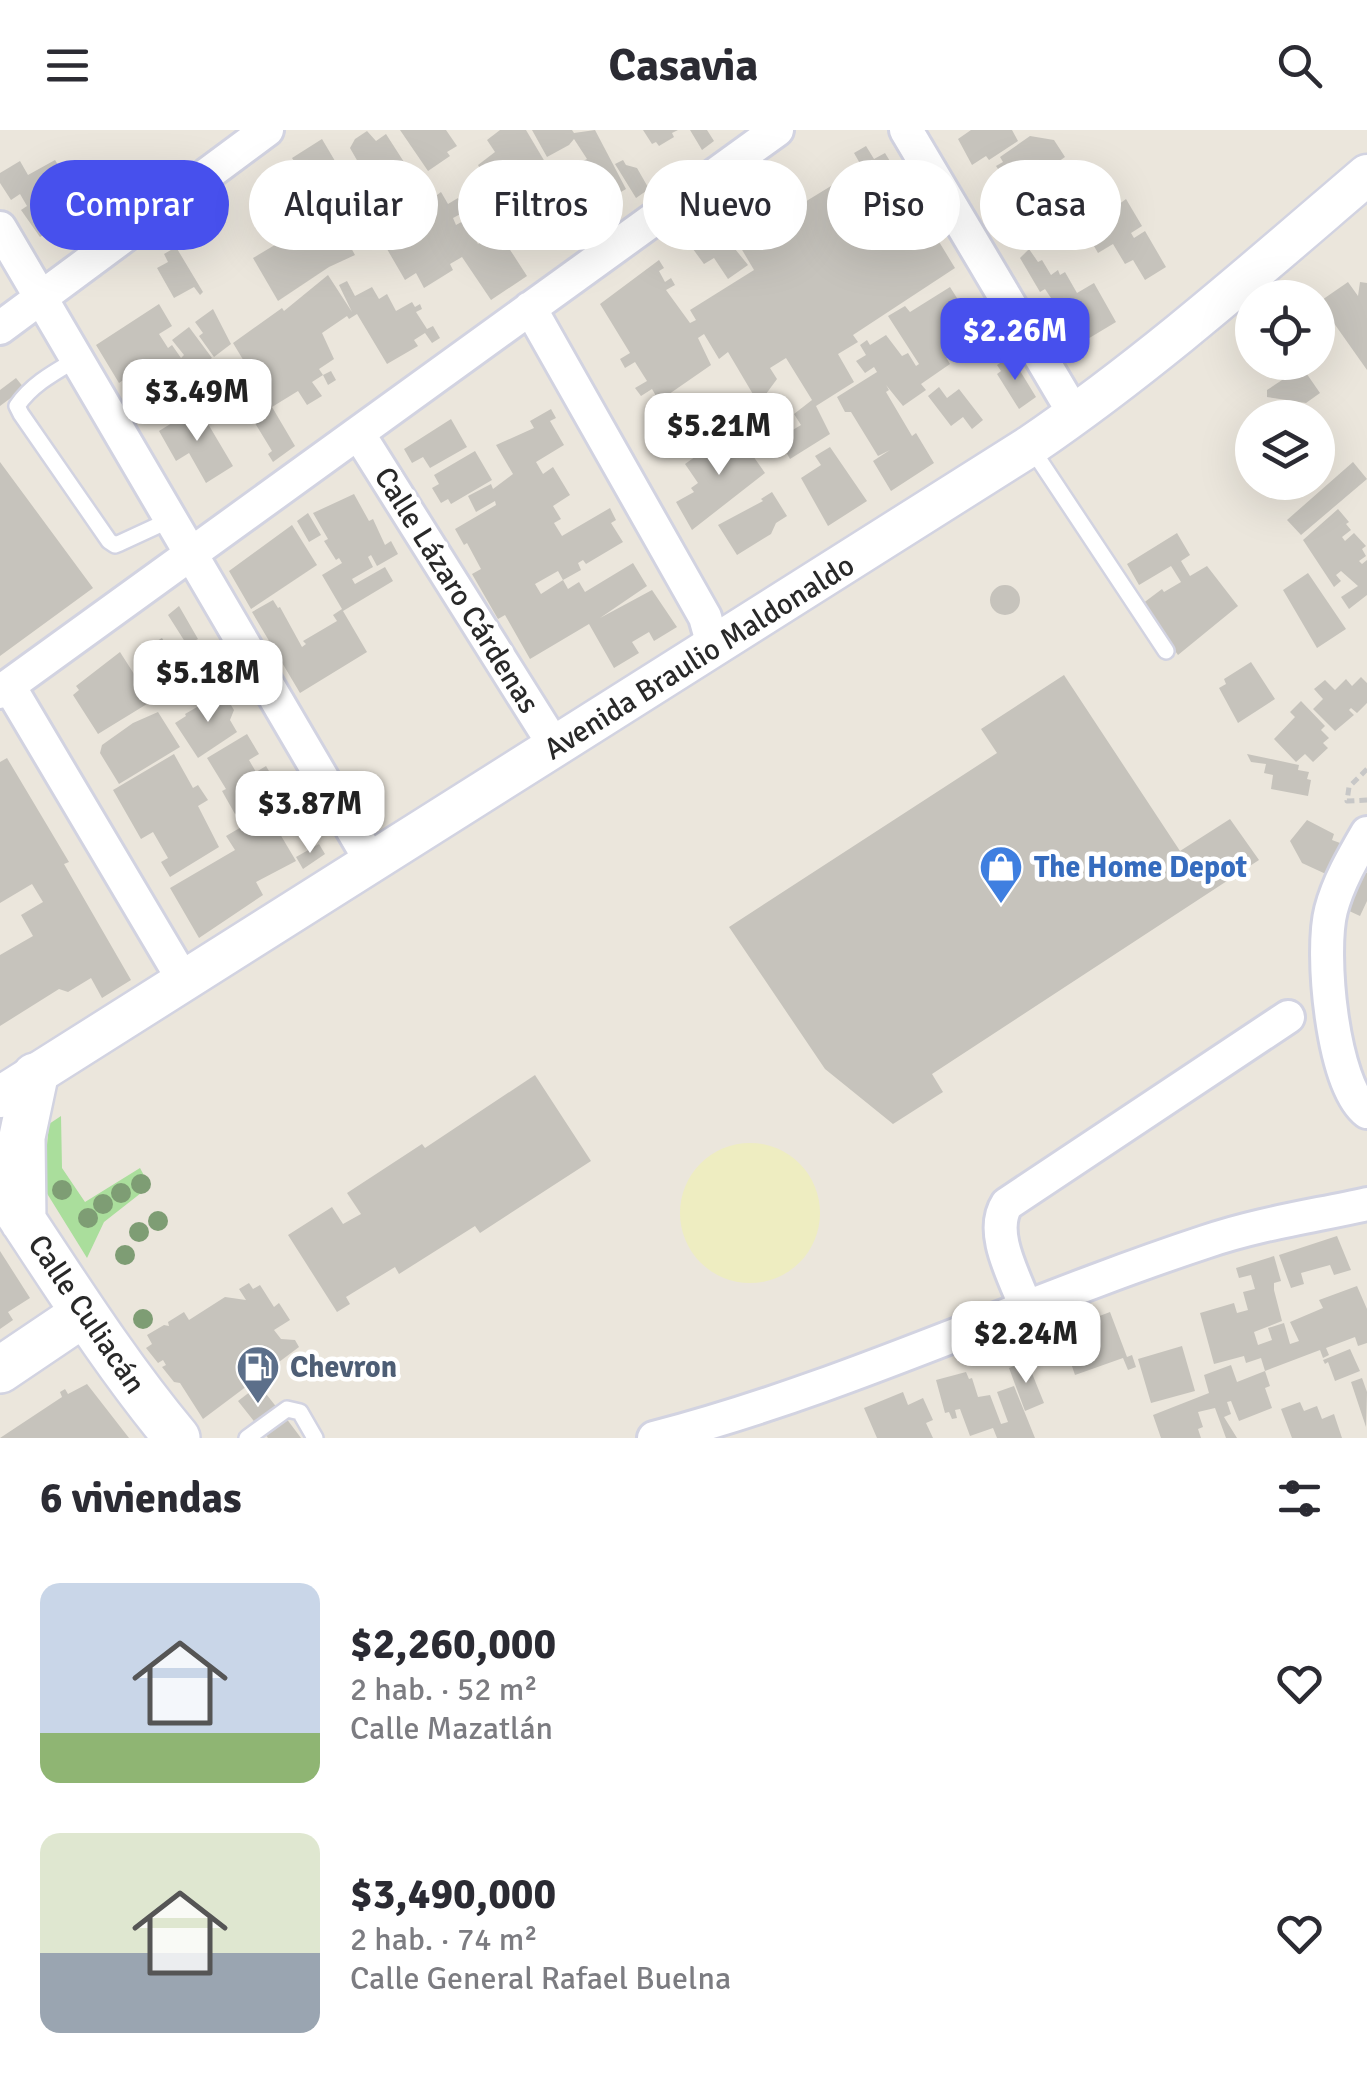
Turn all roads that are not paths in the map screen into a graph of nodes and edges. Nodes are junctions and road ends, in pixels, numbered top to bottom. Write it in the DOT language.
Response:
graph roads {
  1 [pos="267,130"];
  2 [pos="777,130"];
  3 [pos="906,130"];
  4 [pos="1367,175"];
  5 [pos="0,228"];
  6 [pos="41,298"];
  7 [pos="530,308"];
  8 [pos="0,328"];
  9 [pos="77,359"];
  10 [pos="1075,415"];
  11 [pos="358,433"];
  12 [pos="1030,446"];
  13 [pos="172,520"];
  14 [pos="192,554"];
  15 [pos="719,633"];
  16 [pos="1166,651"];
  17 [pos="4,689"];
  18 [pos="556,748"];
  19 [pos="1367,833"];
  20 [pos="372,864"];
  21 [pos="184,981"];
  22 [pos="1288,1017"];
  23 [pos="18,1087"];
  24 [pos="1367,1112"];
  25 [pos="12,1203"];
  26 [pos="1364,1214"];
  27 [pos="1027,1310"];
  28 [pos="83,1314"];
  29 [pos="0,1370"];
  30 [pos="178,1438"];
  31 [pos="247,1438"];
  32 [pos="315,1438"];
  33 [pos="654,1438"];
  1 -- 6 [label="street"];
  2 -- 7 [label="street"];
  3 -- 10 [label="street"];
  4 -- 10 [label="street, Avenida Braulio Maldonaldo"];
  5 -- 6 [label="street"];
  6 -- 8 [label="street"];
  6 -- 9 [label="street"];
  7 -- 11 [label="street"];
  7 -- 15 [label="street"];
  9 -- 13 [label="street"];
  9 -- 13 [label="lane"];
  10 -- 12 [label="street, Avenida Braulio Maldonaldo"];
  11 -- 14 [label="street"];
  11 -- 18 [label="street, Calle Lázaro Cárdenas"];
  12 -- 15 [label="street, Avenida Braulio Maldonaldo"];
  12 -- 16 [label="lane"];
  13 -- 14 [label="street"];
  14 -- 17 [label="street"];
  14 -- 20 [label="street"];
  15 -- 18 [label="street, Avenida Braulio Maldonaldo"];
  17 -- 21 [label="street"];
  18 -- 20 [label="street, Avenida Braulio Maldonaldo"];
  19 -- 24 [label="street"];
  20 -- 21 [label="street, Avenida Braulio Maldonaldo"];
  21 -- 23 [label="street, Avenida Braulio Maldonaldo"];
  22 -- 27 [label="street"];
  23 -- 25 [label="main road"];
  25 -- 28 [label="main road, Calle Culiacán"];
  26 -- 27 [label="street"];
  27 -- 33 [label="street"];
  28 -- 29 [label="main road"];
  28 -- 30 [label="main road, Calle Culiacán"];
  31 -- 32 [label="lane"];
}
